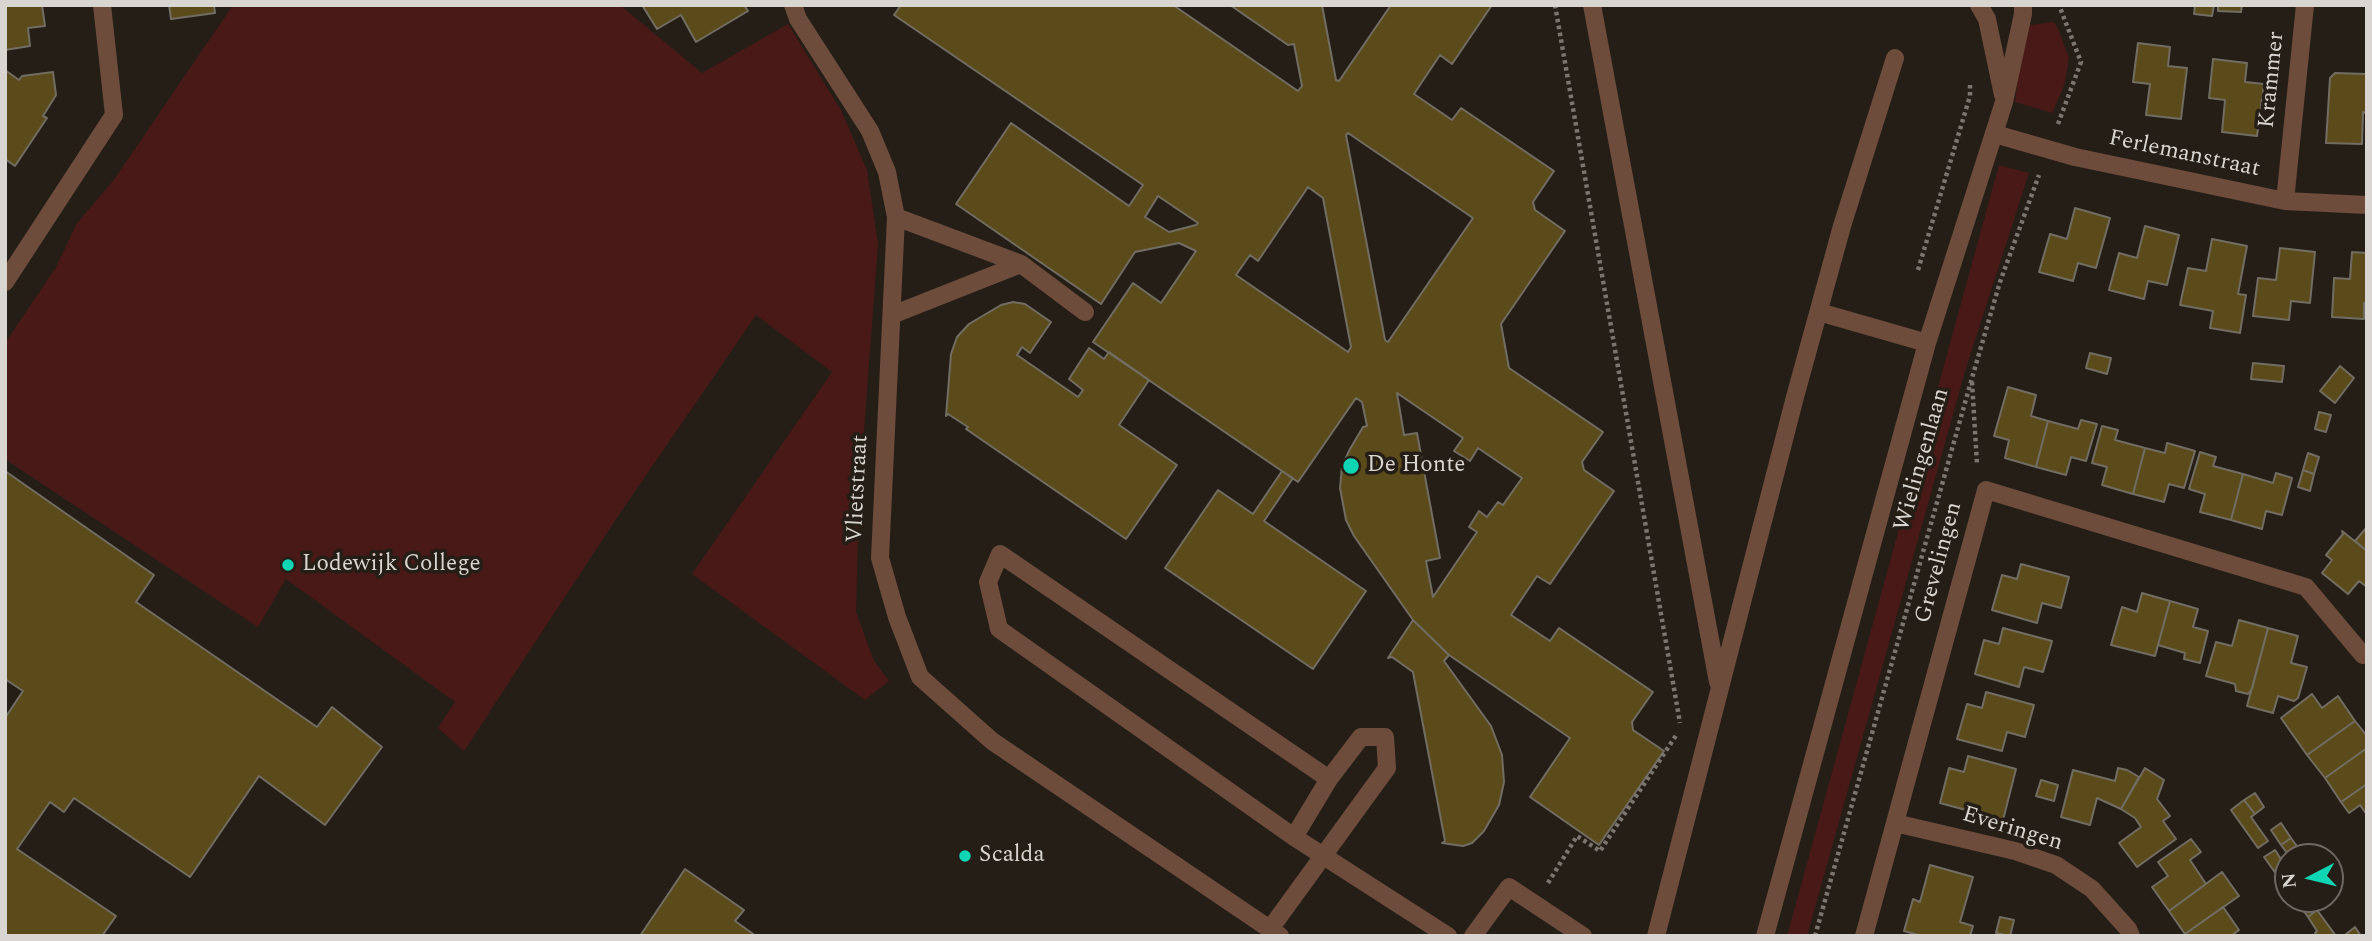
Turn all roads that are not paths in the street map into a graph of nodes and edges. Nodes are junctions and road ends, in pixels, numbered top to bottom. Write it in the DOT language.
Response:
graph roads {
  1 [pos="102,5"];
  2 [pos="793,5"];
  3 [pos="1592,5"];
  4 [pos="1979,5"];
  5 [pos="2022,5"];
  6 [pos="2305,5"];
  7 [pos="1895,58"];
  8 [pos="2004,102"];
  9 [pos="1995,134"];
  10 [pos="2285,201"];
  11 [pos="2367,205"];
  12 [pos="896,217"];
  13 [pos="1021,264"];
  14 [pos="5,282"];
  15 [pos="1085,312"];
  16 [pos="1819,312"];
  17 [pos="891,315"];
  18 [pos="1927,343"];
  19 [pos="2366,655"];
  20 [pos="1720,689"];
  21 [pos="1329,779"];
  22 [pos="1895,823"];
  23 [pos="1294,837"];
  24 [pos="1324,856"];
  25 [pos="1275,932"];
  26 [pos="1448,936"];
  27 [pos="1474,936"];
  28 [pos="1583,936"];
  29 [pos="1656,936"];
  30 [pos="1765,936"];
  31 [pos="1864,936"];
  32 [pos="2131,936"];
  1 -- 14 [label="street"];
  2 -- 12 [label="street, Vlietstraat"];
  3 -- 20 [label="street"];
  4 -- 8 [label="street, Wielingenlaan"];
  5 -- 8 [label="street, Wielingenlaan"];
  6 -- 10 [label="street, Krammer"];
  7 -- 16 [label="street"];
  8 -- 9 [label="street, Wielingenlaan"];
  9 -- 10 [label="street, Ferlemanstraat"];
  9 -- 18 [label="street, Wielingenlaan"];
  10 -- 11 [label="street, Ferlemanstraat"];
  12 -- 13 [label="street"];
  12 -- 17 [label="street, Vlietstraat"];
  13 -- 15 [label="street"];
  13 -- 17 [label="street"];
  16 -- 18 [label="street"];
  16 -- 20 [label="street"];
  17 -- 25 [label="street, Vlietstraat"];
  18 -- 30 [label="street, Wielingenlaan"];
  19 -- 22 [label="street, Grevelingen"];
  20 -- 29 [label="street"];
  21 -- 23 [label="street"];
  21 -- 23 [label="street"];
  21 -- 24 [label="street"];
  22 -- 31 [label="street, Grevelingen"];
  22 -- 32 [label="street, Everingen"];
  23 -- 24 [label="street"];
  24 -- 25 [label="street"];
  24 -- 26 [label="street"];
  27 -- 28 [label="street"];
}
